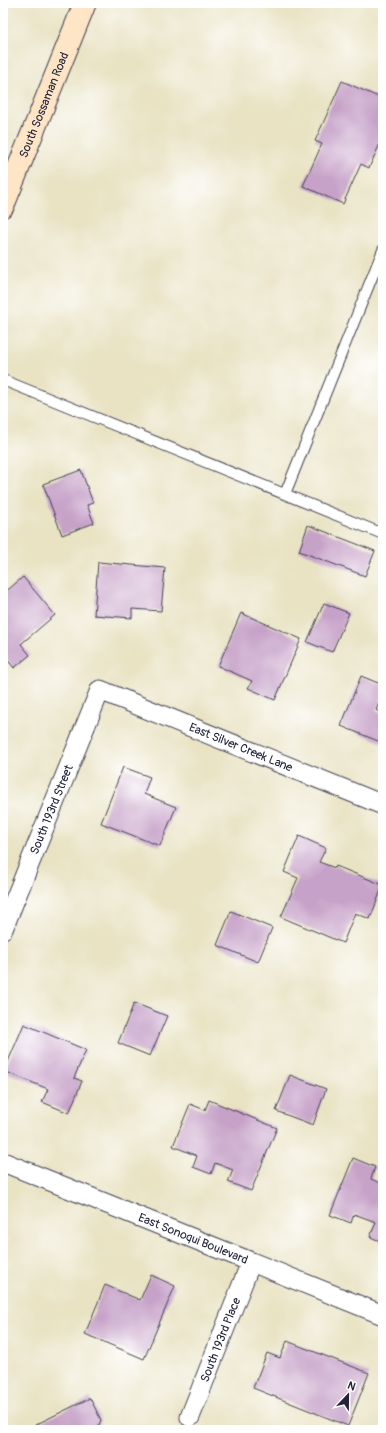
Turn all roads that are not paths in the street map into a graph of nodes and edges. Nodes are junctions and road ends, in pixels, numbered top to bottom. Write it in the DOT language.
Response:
graph roads {
  1 [pos="86,3"];
  2 [pos="3,206"];
  3 [pos="383,250"];
  4 [pos="3,380"];
  5 [pos="285,494"];
  6 [pos="383,534"];
  7 [pos="100,690"];
  8 [pos="383,805"];
  9 [pos="3,929"];
  10 [pos="3,1162"];
  11 [pos="251,1262"];
  12 [pos="383,1315"];
  13 [pos="190,1417"];
  1 -- 2 [label="main road, South Sossaman Road"];
  3 -- 5 [label="lane"];
  4 -- 5 [label="lane"];
  5 -- 6 [label="lane"];
  7 -- 8 [label="street, East Silver Creek Lane"];
  7 -- 9 [label="street, South 193rd Street"];
  10 -- 11 [label="street, East Sonoqui Boulevard"];
  11 -- 12 [label="street, East Sonoqui Boulevard"];
  11 -- 13 [label="street, South 193rd Place"];
}
